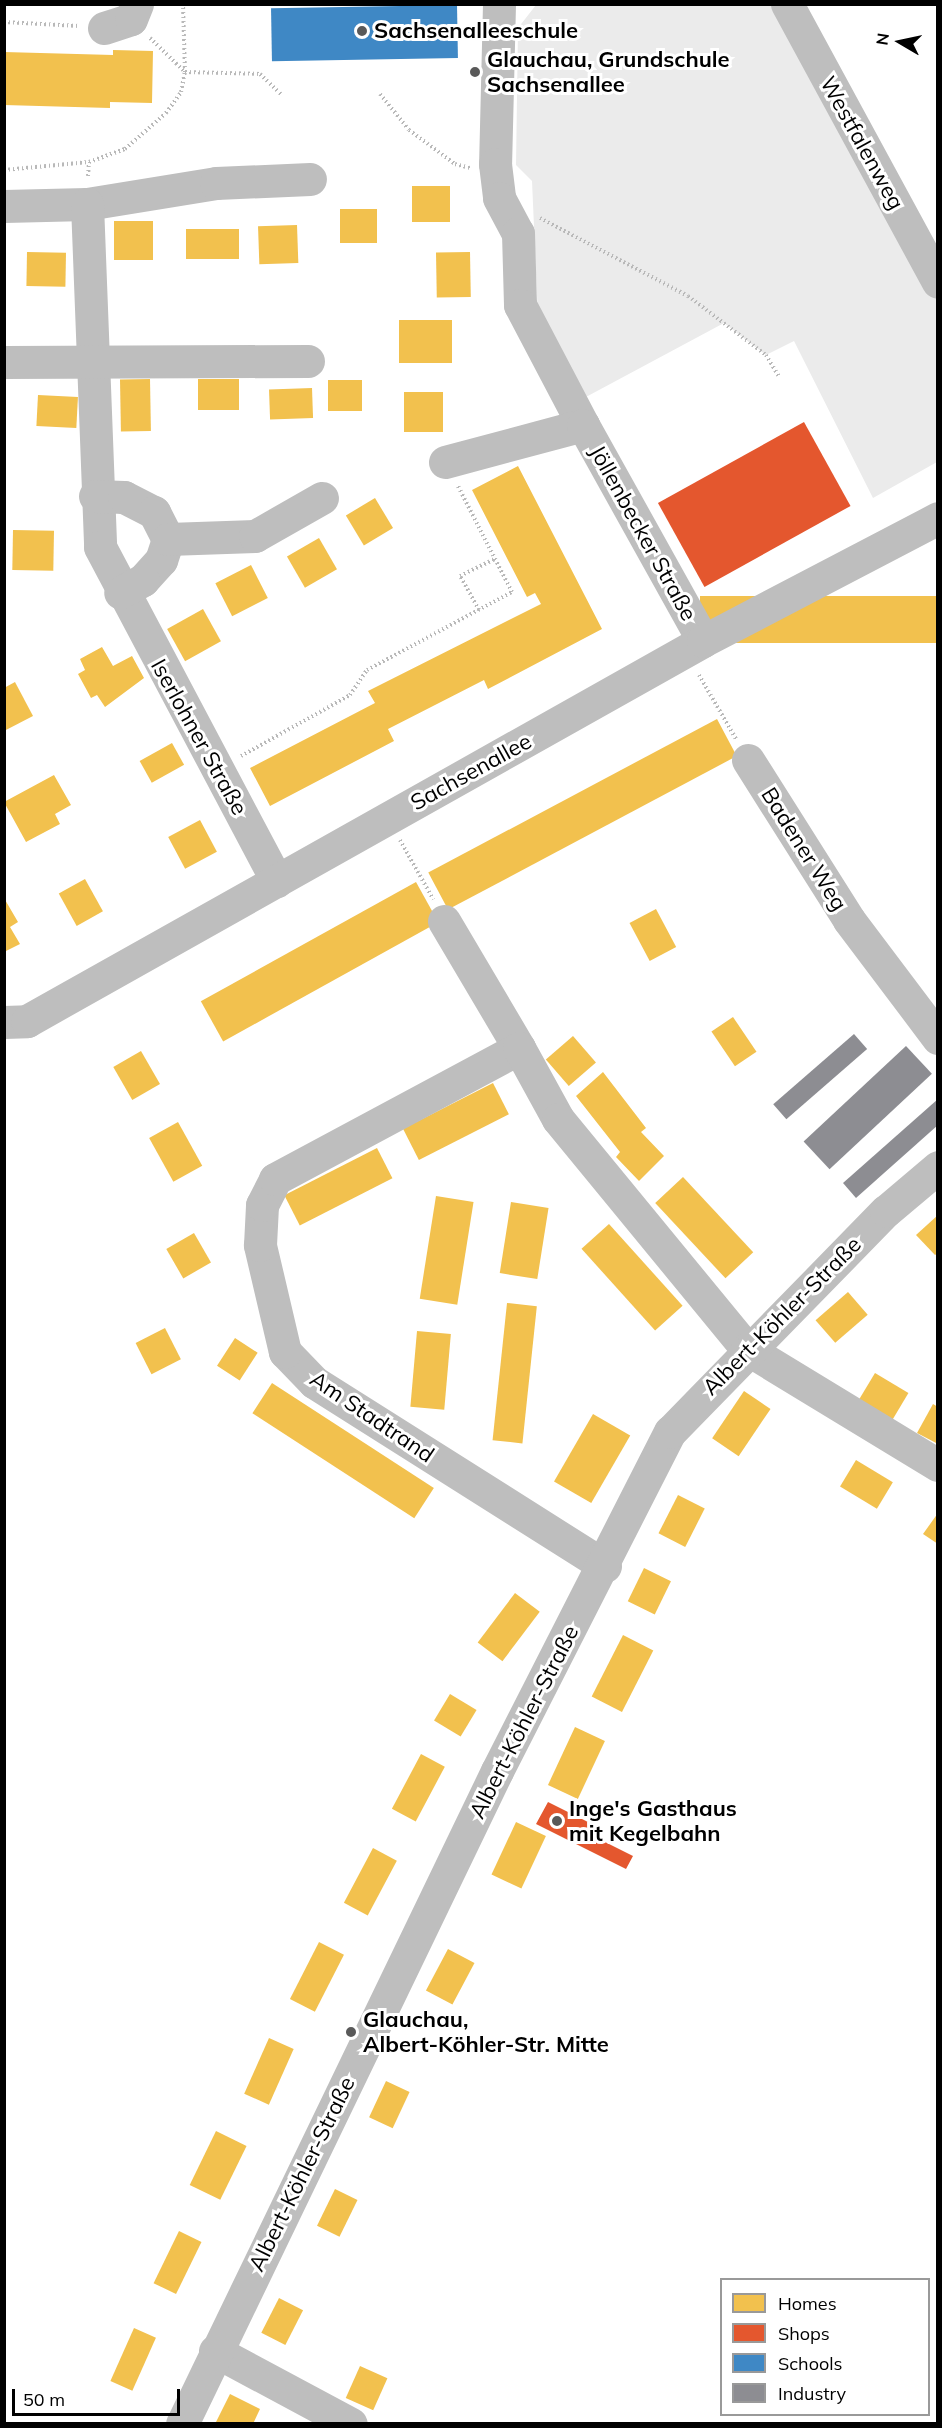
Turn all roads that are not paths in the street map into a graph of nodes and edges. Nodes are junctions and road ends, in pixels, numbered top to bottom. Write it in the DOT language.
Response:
graph roads {
  1 [pos="499,4"];
  2 [pos="787,4"];
  3 [pos="310,179"];
  4 [pos="87,204"];
  5 [pos="4,206"];
  6 [pos="938,282"];
  7 [pos="308,361"];
  8 [pos="4,362"];
  9 [pos="90,362"];
  10 [pos="583,425"];
  11 [pos="445,462"];
  12 [pos="95,496"];
  13 [pos="322,498"];
  14 [pos="938,518"];
  15 [pos="168,539"];
  16 [pos="120,593"];
  17 [pos="694,646"];
  18 [pos="748,760"];
  19 [pos="278,881"];
  20 [pos="444,921"];
  21 [pos="4,1022"];
  22 [pos="938,1038"];
  23 [pos="519,1048"];
  24 [pos="938,1167"];
  25 [pos="747,1349"];
  26 [pos="938,1466"];
  27 [pos="605,1566"];
  28 [pos="215,2351"];
  29 [pos="182,2424"];
  30 [pos="351,2424"];
  1 -- 10 [label="street, Jöllenbecker Straße"];
  2 -- 6 [label="street, Westfalenweg"];
  3 -- 4 [label="street"];
  4 -- 5 [label="street"];
  4 -- 9 [label="street, Iserlohner Straße"];
  7 -- 9 [label="street"];
  8 -- 9 [label="street"];
  9 -- 12 [label="street, Iserlohner Straße"];
  10 -- 11 [label="street, Jöllenbecker Straße"];
  10 -- 17 [label="street, Jöllenbecker Straße"];
  12 -- 15 [label="street"];
  12 -- 16 [label="street, Iserlohner Straße"];
  13 -- 15 [label="street"];
  14 -- 17 [label="street, Sachsenallee"];
  15 -- 16 [label="street"];
  16 -- 19 [label="street, Iserlohner Straße"];
  17 -- 19 [label="street, Sachsenallee"];
  18 -- 22 [label="street, Badener Weg"];
  19 -- 21 [label="street, Sachsenallee"];
  20 -- 23 [label="street"];
  23 -- 25 [label="street"];
  23 -- 27 [label="street, Am Stadtrand"];
  24 -- 25 [label="street, Albert-Köhler-Straße"];
  25 -- 26 [label="street"];
  25 -- 27 [label="street, Albert-Köhler-Straße"];
  27 -- 28 [label="street, Albert-Köhler-Straße"];
  28 -- 29 [label="street, Albert-Köhler-Straße"];
  28 -- 30 [label="street"];
}
